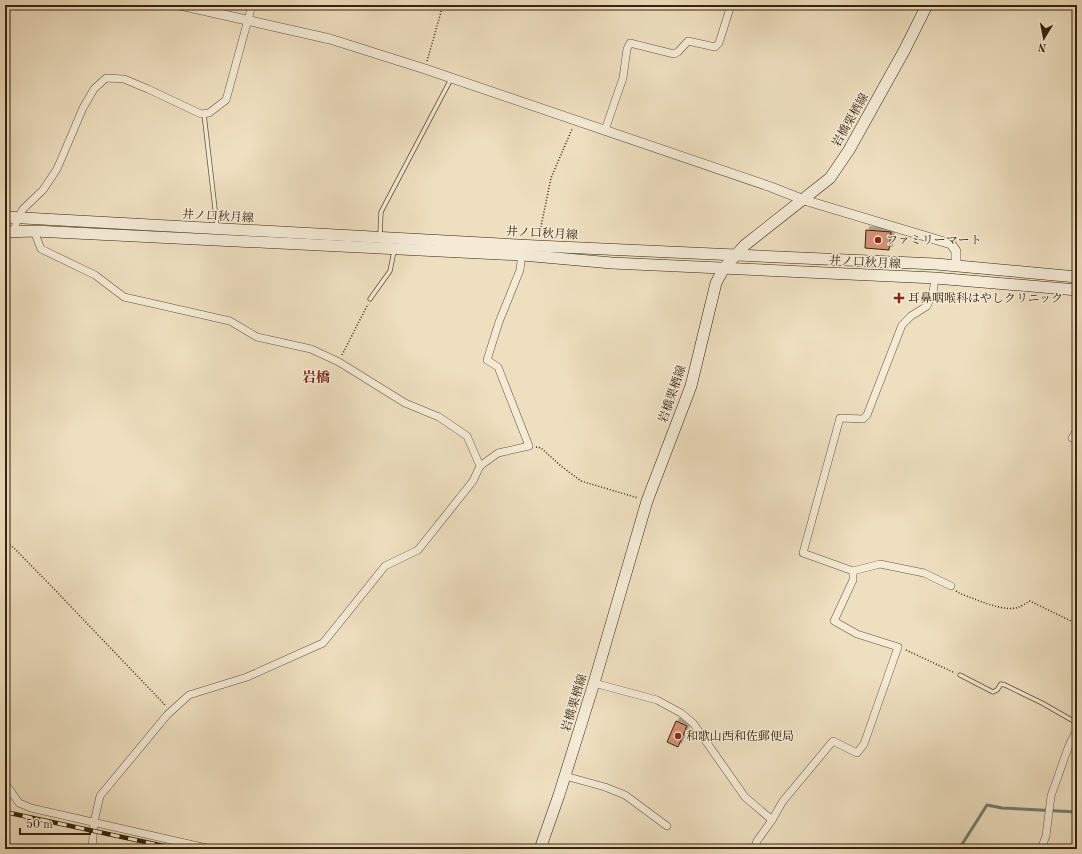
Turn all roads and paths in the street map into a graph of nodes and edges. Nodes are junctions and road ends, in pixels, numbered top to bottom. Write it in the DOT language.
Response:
graph roads {
  1 [pos="180,5"];
  2 [pos="252,5"];
  3 [pos="443,5"];
  4 [pos="730,5"];
  5 [pos="927,5"];
  6 [pos="249,21"];
  7 [pos="425,69"];
  8 [pos="452,78"];
  9 [pos="204,114"];
  10 [pos="576,120"];
  11 [pos="605,130"];
  12 [pos="804,200"];
  13 [pos="5,218"];
  14 [pos="18,218"];
  15 [pos="218,229"];
  16 [pos="34,231"];
  17 [pos="9,232"];
  18 [pos="379,238"];
  19 [pos="537,246"];
  20 [pos="395,249"];
  21 [pos="522,250"];
  22 [pos="736,255"];
  23 [pos="956,265"];
  24 [pos="724,268"];
  25 [pos="1077,277"];
  26 [pos="935,278"];
  27 [pos="1077,290"];
  28 [pos="370,299"];
  29 [pos="339,362"];
  30 [pos="1077,430"];
  31 [pos="1077,440"];
  32 [pos="529,446"];
  33 [pos="480,466"];
  34 [pos="647,501"];
  35 [pos="5,541"];
  36 [pos="853,571"];
  37 [pos="951,586"];
  38 [pos="1077,624"];
  39 [pos="898,647"];
  40 [pos="960,675"];
  41 [pos="594,683"];
  42 [pos="171,711"];
  43 [pos="1077,723"];
  44 [pos="1077,729"];
  45 [pos="565,776"];
  46 [pos="5,783"];
  47 [pos="772,820"];
  48 [pos="94,822"];
  49 [pos="667,826"];
  50 [pos="92,849"];
  51 [pos="211,849"];
  52 [pos="540,849"];
  53 [pos="754,849"];
  54 [pos="1041,849"];
  1 -- 6 [label="street"];
  2 -- 6 [label="street"];
  3 -- 7 [label="path"];
  4 -- 11 [label="street"];
  5 -- 12 [label="main road, 岩橋栗栖線"];
  6 -- 7 [label="street"];
  6 -- 9 [label="street"];
  7 -- 8 [label="street"];
  8 -- 10 [label="street"];
  8 -- 18 [label="lane"];
  9 -- 14 [label="street"];
  9 -- 15 [label="lane"];
  10 -- 11 [label="street"];
  10 -- 19 [label="path"];
  11 -- 12 [label="street"];
  12 -- 22 [label="main road, 岩橋栗栖線"];
  12 -- 23 [label="street"];
  13 -- 14 [label="main road, 井ノ口秋月線"];
  14 -- 15 [label="main road, 井ノ口秋月線"];
  14 -- 17 [label="street"];
  15 -- 18 [label="main road, 井ノ口秋月線"];
  16 -- 17 [label="main road, 井ノ口秋月線"];
  16 -- 20 [label="main road, 井ノ口秋月線"];
  16 -- 29 [label="street"];
  18 -- 21 [label="main road, 井ノ口秋月線"];
  19 -- 21 [label="main road, 井ノ口秋月線"];
  19 -- 22 [label="main road, 井ノ口秋月線"];
  20 -- 21 [label="main road, 井ノ口秋月線"];
  20 -- 28 [label="lane"];
  21 -- 24 [label="main road, 井ノ口秋月線"];
  21 -- 32 [label="street"];
  22 -- 23 [label="main road, 井ノ口秋月線"];
  22 -- 24 [label="main road, 岩橋栗栖線"];
  23 -- 25 [label="main road, 井ノ口秋月線"];
  24 -- 26 [label="main road, 井ノ口秋月線"];
  24 -- 34 [label="main road, 岩橋栗栖線"];
  26 -- 27 [label="main road, 井ノ口秋月線"];
  26 -- 36 [label="street"];
  28 -- 29 [label="path"];
  29 -- 33 [label="street"];
  30 -- 31 [label="street"];
  32 -- 33 [label="street"];
  32 -- 34 [label="path"];
  33 -- 42 [label="street"];
  34 -- 41 [label="main road, 岩橋栗栖線"];
  35 -- 42 [label="path"];
  36 -- 37 [label="street"];
  36 -- 39 [label="street"];
  37 -- 38 [label="path"];
  39 -- 40 [label="path"];
  39 -- 47 [label="street"];
  40 -- 43 [label="lane"];
  41 -- 45 [label="main road, 岩橋栗栖線"];
  41 -- 47 [label="street"];
  42 -- 48 [label="street"];
  44 -- 54 [label="street"];
  45 -- 49 [label="street"];
  45 -- 52 [label="main road, 岩橋栗栖線"];
  46 -- 48 [label="street"];
  47 -- 53 [label="street"];
  48 -- 50 [label="street"];
  48 -- 51 [label="street"];
}
